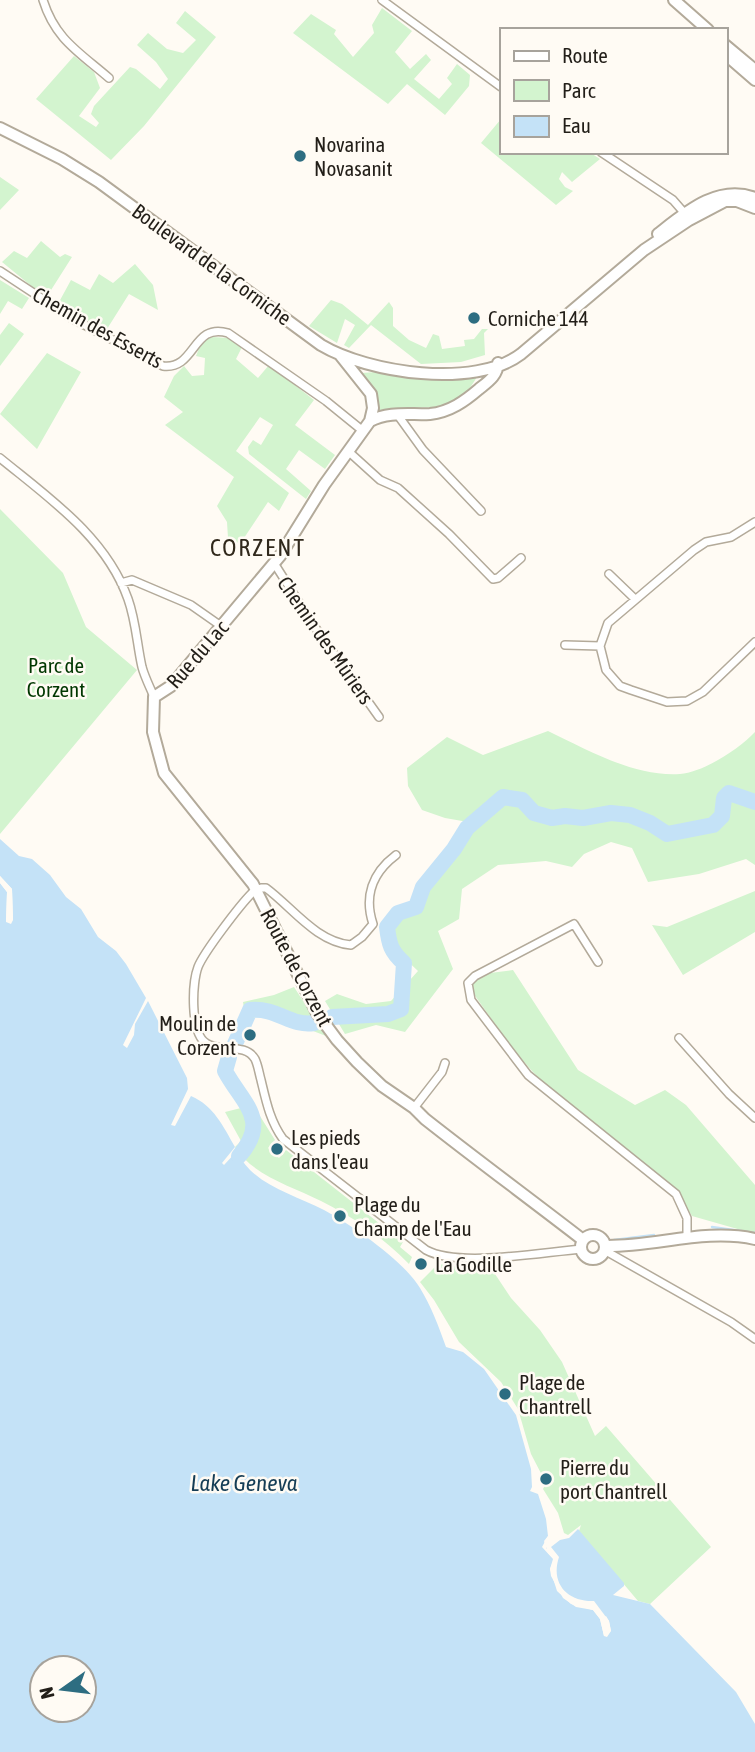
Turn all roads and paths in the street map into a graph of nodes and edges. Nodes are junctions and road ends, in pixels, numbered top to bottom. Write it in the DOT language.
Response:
graph roads {
  1 [pos="43,0"];
  2 [pos="382,0"];
  3 [pos="664,0"];
  4 [pos="674,0"];
  5 [pos="696,28"];
  6 [pos="706,28"];
  7 [pos="727,47"];
  8 [pos="727,56"];
  9 [pos="755,70"];
  10 [pos="109,78"];
  11 [pos="755,80"];
  12 [pos="500,85"];
  13 [pos="0,128"];
  14 [pos="604,154"];
  15 [pos="736,197"];
  16 [pos="755,198"];
  17 [pos="755,208"];
  18 [pos="687,216"];
  19 [pos="0,271"];
  20 [pos="340,355"];
  21 [pos="492,367"];
  22 [pos="397,414"];
  23 [pos="367,426"];
  24 [pos="348,452"];
  25 [pos="0,458"];
  26 [pos="481,511"];
  27 [pos="755,522"];
  28 [pos="522,558"];
  29 [pos="274,563"];
  30 [pos="609,574"];
  31 [pos="121,583"];
  32 [pos="635,599"];
  33 [pos="221,626"];
  34 [pos="755,642"];
  35 [pos="565,645"];
  36 [pos="600,646"];
  37 [pos="154,697"];
  38 [pos="379,717"];
  39 [pos="396,856"];
  40 [pos="257,890"];
  41 [pos="598,962"];
  42 [pos="679,1038"];
  43 [pos="445,1063"];
  44 [pos="415,1107"];
  45 [pos="755,1118"];
  46 [pos="687,1238"];
  47 [pos="755,1239"];
  48 [pos="583,1244"];
  49 [pos="604,1248"];
  50 [pos="755,1339"];
  1 -- 10 [label="street"];
  2 -- 12 [label="street"];
  3 -- 5 [label="street"];
  4 -- 6 [label="street"];
  7 -- 9 [label="street"];
  8 -- 11 [label="street"];
  13 -- 20 [label="street, Boulevard de la Corniche"];
  14 -- 18 [label="street"];
  15 -- 16 [label="street"];
  15 -- 17 [label="street"];
  15 -- 18 [label="street, Boulevard de la Corniche"];
  18 -- 21 [label="street, Boulevard de la Corniche"];
  19 -- 23 [label="street, Chemin des Esserts"];
  20 -- 21 [label="street, Boulevard de la Corniche"];
  20 -- 23 [label="street"];
  21 -- 22 [label="street, Boulevard de la Corniche"];
  22 -- 23 [label="street, Boulevard de la Corniche"];
  22 -- 26 [label="street"];
  23 -- 24 [label="street, Rue du Lac"];
  24 -- 28 [label="street"];
  24 -- 29 [label="street, Rue du Lac"];
  25 -- 31 [label="street"];
  27 -- 32 [label="street"];
  29 -- 33 [label="street, Rue du Lac"];
  29 -- 38 [label="street, Chemin des Mûriers"];
  30 -- 32 [label="street"];
  31 -- 33 [label="street"];
  31 -- 37 [label="street"];
  32 -- 36 [label="street"];
  33 -- 37 [label="street, Rue du Lac"];
  34 -- 36 [label="street"];
  35 -- 36 [label="street"];
  37 -- 40 [label="street, Rue du Lac"];
  39 -- 40 [label="street"];
  40 -- 44 [label="street, Route de Corzent"];
  40 -- 48 [label="street"];
  41 -- 46 [label="street"];
  42 -- 45 [label="street"];
  43 -- 44 [label="street"];
  44 -- 48 [label="street, Route de Corzent"];
  46 -- 47 [label="street"];
  46 -- 49 [label="street"];
  48 -- 49 [label="street"];
  48 -- 49 [label="street"];
  49 -- 50 [label="street"];
}
